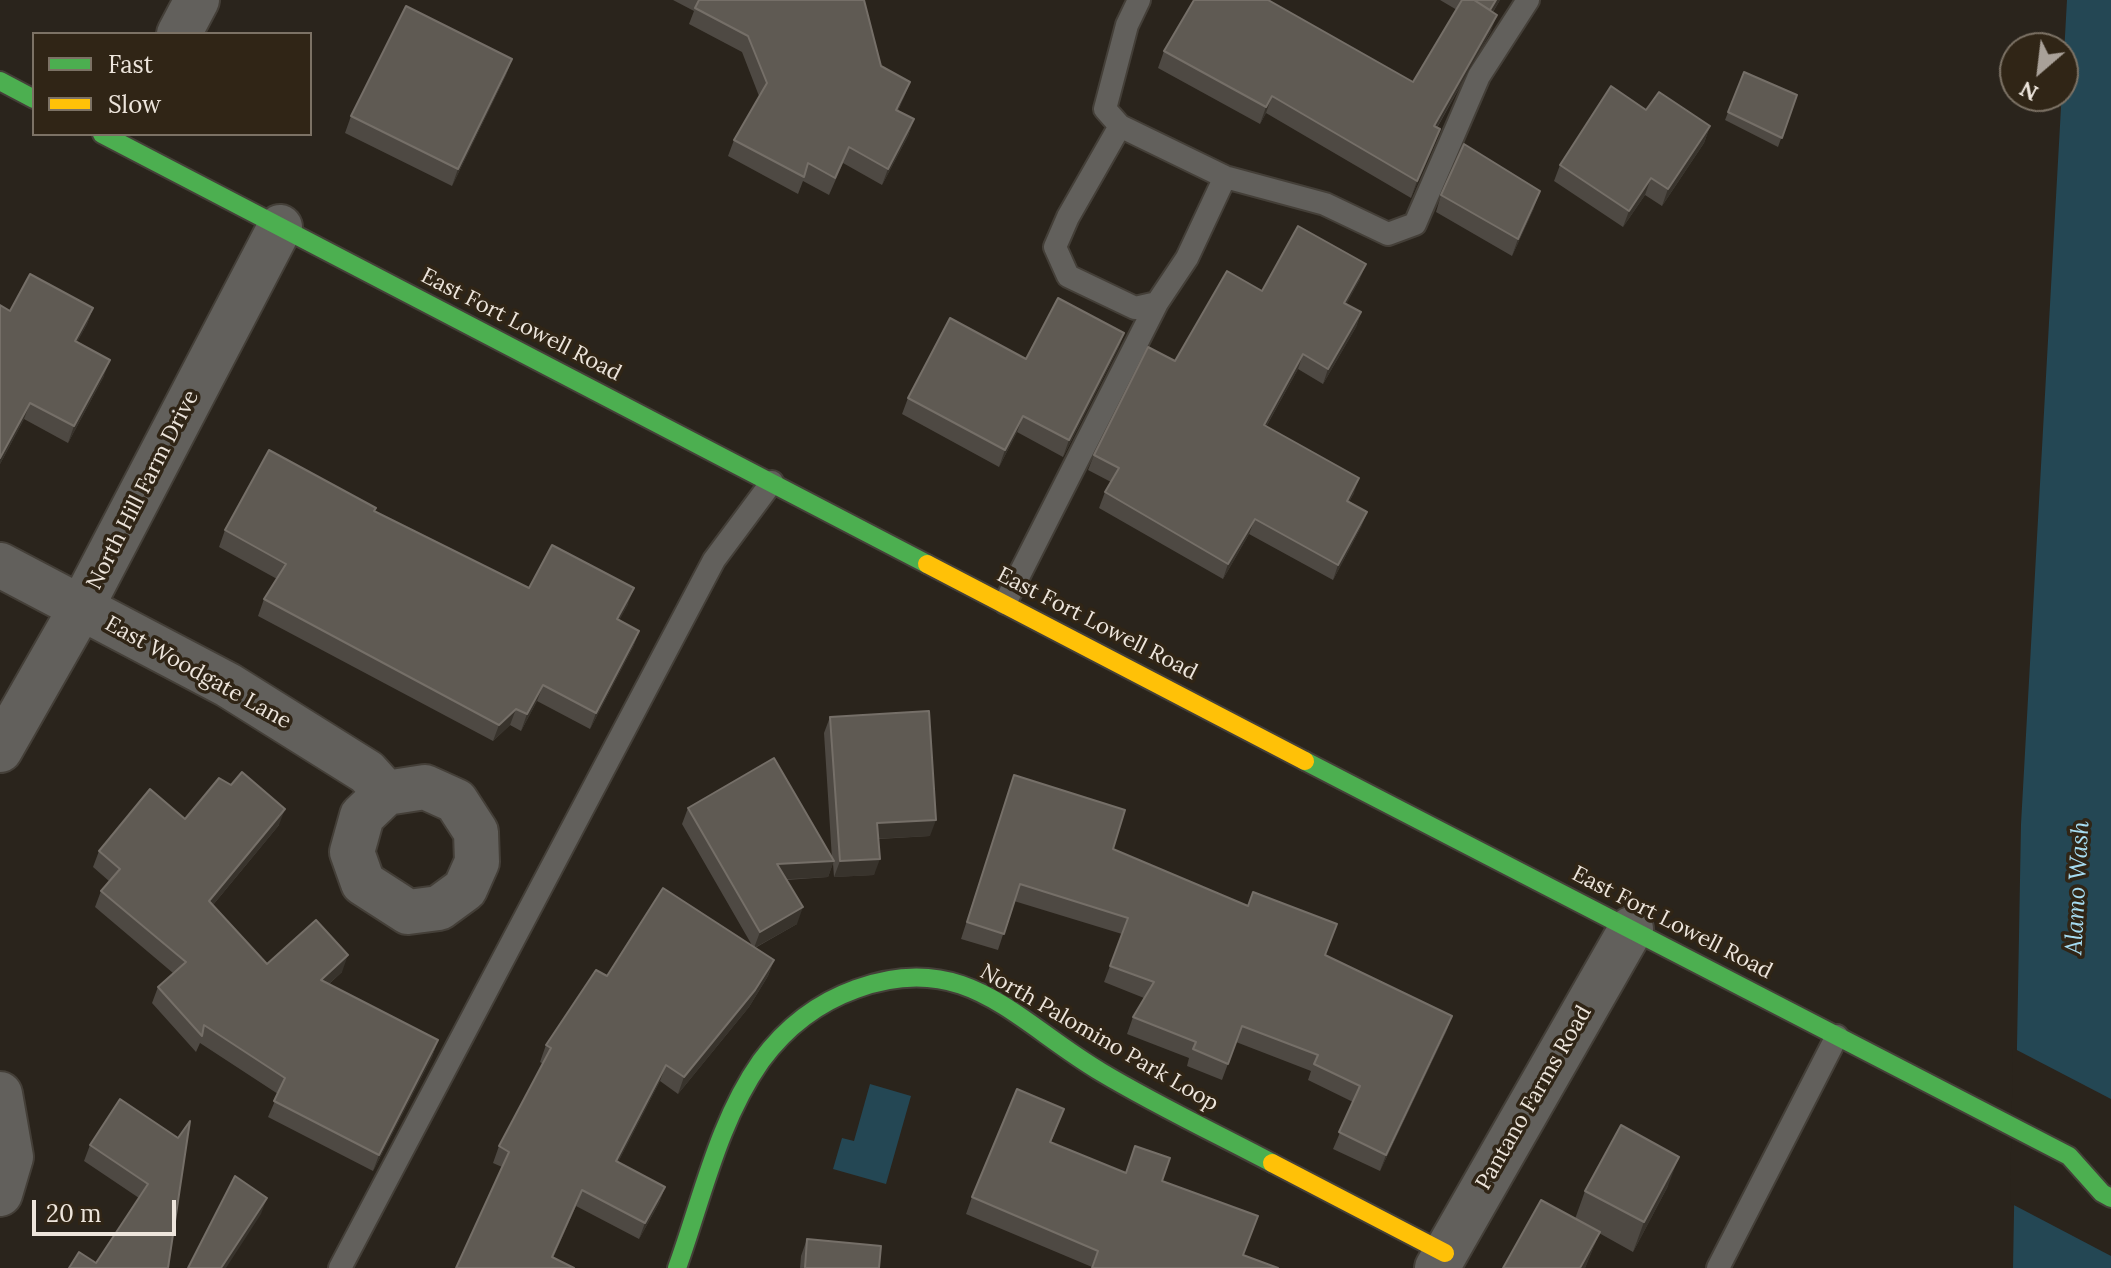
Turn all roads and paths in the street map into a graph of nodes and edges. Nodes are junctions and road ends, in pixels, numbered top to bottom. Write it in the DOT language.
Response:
graph roads {
  1 [pos="197,0"];
  2 [pos="1139,0"];
  3 [pos="1528,0"];
  4 [pos="180,32"];
  5 [pos="0,81"];
  6 [pos="32,98"];
  7 [pos="1120,126"];
  8 [pos="116,137"];
  9 [pos="1225,177"];
  10 [pos="280,227"];
  11 [pos="1157,303"];
  12 [pos="772,482"];
  13 [pos="0,565"];
  14 [pos="1005,603"];
  15 [pos="81,608"];
  16 [pos="0,750"];
  17 [pos="386,793"];
  18 [pos="1631,929"];
  19 [pos="1837,1036"];
  20 [pos="0,1094"];
  21 [pos="2069,1156"];
  22 [pos="2101,1156"];
  23 [pos="0,1194"];
  24 [pos="2111,1198"];
  25 [pos="1441,1260"];
  26 [pos="340,1268"];
  27 [pos="677,1268"];
  28 [pos="1718,1268"];
  1 -- 4 [label="street"];
  2 -- 7 [label="lane"];
  3 -- 9 [label="lane"];
  5 -- 6 [label="street"];
  7 -- 9 [label="lane"];
  7 -- 11 [label="lane"];
  8 -- 10 [label="street, East Fort Lowell Road"];
  9 -- 11 [label="lane"];
  10 -- 12 [label="street, East Fort Lowell Road"];
  10 -- 15 [label="street, North Hill Farm Drive"];
  11 -- 14 [label="lane"];
  12 -- 14 [label="street, East Fort Lowell Road"];
  12 -- 26 [label="lane"];
  13 -- 15 [label="street, East Woodgate Lane"];
  14 -- 18 [label="street, East Fort Lowell Road"];
  15 -- 16 [label="street, North Hill Farm Drive"];
  15 -- 17 [label="street, East Woodgate Lane"];
  18 -- 19 [label="street, East Fort Lowell Road"];
  18 -- 25 [label="street, Pantano Farms Road"];
  19 -- 21 [label="street, East Fort Lowell Road"];
  19 -- 28 [label="lane"];
  20 -- 23 [label="street"];
  21 -- 22 [label="street, East Fort Lowell Road"];
  21 -- 24 [label="street, East Fort Lowell Road"];
  25 -- 27 [label="street, North Palomino Park Loop"];
}
